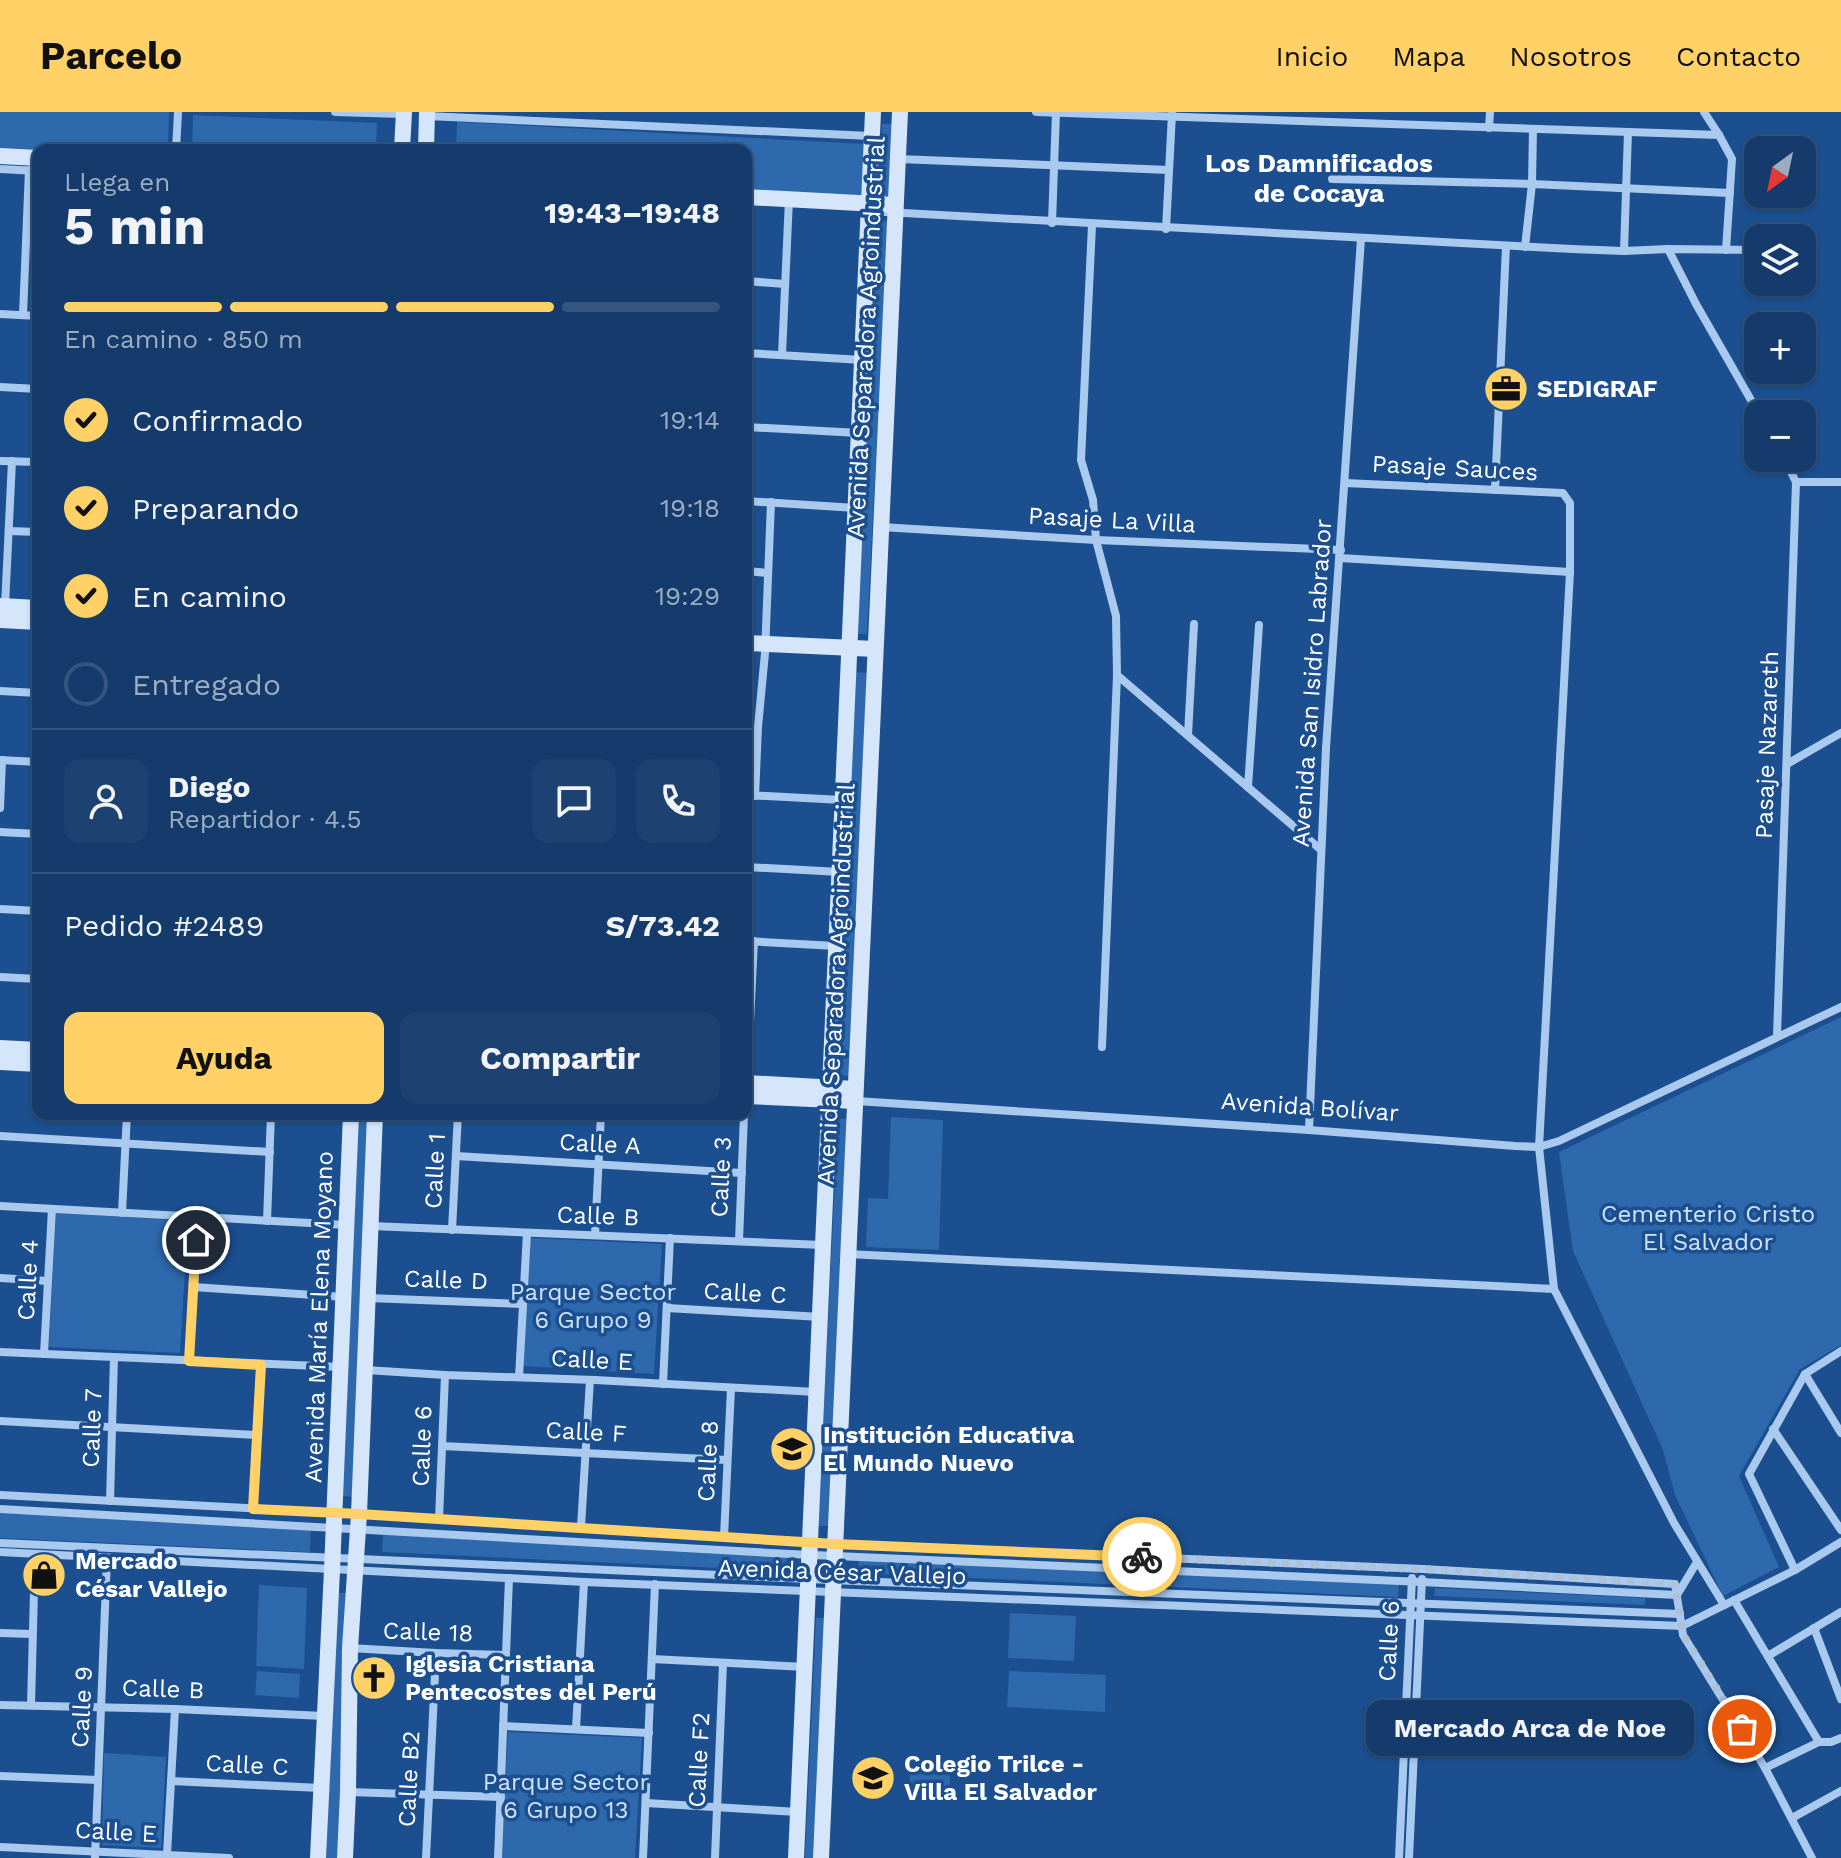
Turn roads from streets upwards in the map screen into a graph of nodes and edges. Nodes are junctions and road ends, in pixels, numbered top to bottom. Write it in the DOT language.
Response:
graph roads {
  1 [pos="178,112"];
  2 [pos="335,112"];
  3 [pos="866,112"];
  4 [pos="874,112"];
  5 [pos="900,112"];
  6 [pos="1036,112"];
  7 [pos="1056,112"];
  8 [pos="1490,112"];
  9 [pos="1704,112"];
  10 [pos="404,113"];
  11 [pos="1113,113"];
  12 [pos="427,114"];
  13 [pos="1172,114"];
  14 [pos="1314,117"];
  15 [pos="1489,128"];
  16 [pos="1533,129"];
  17 [pos="1628,132"];
  18 [pos="1719,135"];
  19 [pos="872,136"];
  20 [pos="176,144"];
  21 [pos="402,144"];
  22 [pos="426,144"];
  23 [pos="0,156"];
  24 [pos="897,159"];
  25 [pos="32,165"];
  26 [pos="1054,165"];
  27 [pos="32,166"];
  28 [pos="0,169"];
  29 [pos="1169,170"];
  30 [pos="1332,179"];
  31 [pos="1532,184"];
  32 [pos="1626,188"];
  33 [pos="32,192"];
  34 [pos="1730,193"];
  35 [pos="752,198"];
  36 [pos="788,203"];
  37 [pos="752,205"];
  38 [pos="869,207"];
  39 [pos="895,209"];
  40 [pos="1052,223"];
  41 [pos="1092,225"];
  42 [pos="1166,229"];
  43 [pos="1361,239"];
  44 [pos="26,244"];
  45 [pos="32,244"];
  46 [pos="1506,246"];
  47 [pos="1525,247"];
  48 [pos="1668,249"];
  49 [pos="1726,250"];
  50 [pos="1744,250"];
  51 [pos="1624,251"];
  52 [pos="752,281"];
  53 [pos="785,284"];
  54 [pos="0,314"];
  55 [pos="23,315"];
  56 [pos="32,316"];
  57 [pos="752,353"];
  58 [pos="782,355"];
  59 [pos="862,360"];
  60 [pos="0,387"];
  61 [pos="32,389"];
  62 [pos="1751,400"];
  63 [pos="752,427"];
  64 [pos="859,433"];
  65 [pos="0,461"];
  66 [pos="12,461"];
  67 [pos="32,462"];
  68 [pos="1791,472"];
  69 [pos="1796,482"];
  70 [pos="1841,482"];
  71 [pos="1345,483"];
  72 [pos="1495,490"];
  73 [pos="752,501"];
  74 [pos="771,502"];
  75 [pos="856,508"];
  76 [pos="881,527"];
  77 [pos="9,531"];
  78 [pos="32,532"];
  79 [pos="1096,540"];
  80 [pos="1340,554"];
  81 [pos="752,572"];
  82 [pos="1570,572"];
  83 [pos="768,573"];
  84 [pos="32,608"];
  85 [pos="2,611"];
  86 [pos="32,620"];
  87 [pos="1194,624"];
  88 [pos="1259,625"];
  89 [pos="752,645"];
  90 [pos="766,649"];
  91 [pos="752,652"];
  92 [pos="849,652"];
  93 [pos="875,654"];
  94 [pos="1117,675"];
  95 [pos="0,691"];
  96 [pos="32,693"];
  97 [pos="752,726"];
  98 [pos="758,727"];
  99 [pos="1841,733"];
  100 [pos="1188,735"];
  101 [pos="1,760"];
  102 [pos="32,762"];
  103 [pos="1787,764"];
  104 [pos="752,785"];
  105 [pos="1248,787"];
  106 [pos="752,795"];
  107 [pos="843,800"];
  108 [pos="0,808"];
  109 [pos="0,832"];
  110 [pos="32,834"];
  111 [pos="1320,849"];
  112 [pos="752,867"];
  113 [pos="840,872"];
  114 [pos="0,909"];
  115 [pos="32,911"];
  116 [pos="752,941"];
  117 [pos="837,946"];
  118 [pos="0,977"];
  119 [pos="32,979"];
  120 [pos="1841,1007"];
  121 [pos="1777,1036"];
  122 [pos="1102,1047"];
  123 [pos="0,1048"];
  124 [pos="32,1050"];
  125 [pos="0,1062"];
  126 [pos="32,1064"];
  127 [pos="752,1084"];
  128 [pos="830,1094"];
  129 [pos="855,1095"];
  130 [pos="752,1096"];
  131 [pos="127,1120"];
  132 [pos="271,1120"];
  133 [pos="351,1120"];
  134 [pos="375,1120"];
  135 [pos="458,1120"];
  136 [pos="601,1120"];
  137 [pos="744,1120"];
  138 [pos="1309,1130"];
  139 [pos="0,1136"];
  140 [pos="125,1143"];
  141 [pos="1539,1147"];
  142 [pos="270,1152"];
  143 [pos="456,1156"];
  144 [pos="598,1164"];
  145 [pos="742,1173"];
  146 [pos="0,1206"];
  147 [pos="52,1209"];
  148 [pos="122,1213"];
  149 [pos="197,1217"];
  150 [pos="267,1221"];
  151 [pos="348,1225"];
  152 [pos="371,1226"];
  153 [pos="452,1230"];
  154 [pos="527,1233"];
  155 [pos="595,1235"];
  156 [pos="670,1238"];
  157 [pos="739,1241"];
  158 [pos="823,1245"];
  159 [pos="848,1254"];
  160 [pos="0,1278"];
  161 [pos="48,1281"];
  162 [pos="193,1287"];
  163 [pos="1554,1289"];
  164 [pos="344,1297"];
  165 [pos="368,1298"];
  166 [pos="523,1304"];
  167 [pos="667,1308"];
  168 [pos="820,1317"];
  169 [pos="1841,1351"];
  170 [pos="0,1352"];
  171 [pos="44,1354"];
  172 [pos="114,1357"];
  173 [pos="189,1361"];
  174 [pos="261,1365"];
  175 [pos="341,1367"];
  176 [pos="366,1370"];
  177 [pos="1805,1374"];
  178 [pos="445,1375"];
  179 [pos="519,1377"];
  180 [pos="590,1380"];
  181 [pos="663,1384"];
  182 [pos="731,1388"];
  183 [pos="817,1392"];
  184 [pos="0,1421"];
  185 [pos="112,1427"];
  186 [pos="1773,1429"];
  187 [pos="1841,1433"];
  188 [pos="257,1435"];
  189 [pos="442,1446"];
  190 [pos="585,1452"];
  191 [pos="727,1460"];
  192 [pos="0,1495"];
  193 [pos="110,1501"];
  194 [pos="0,1509"];
  195 [pos="253,1509"];
  196 [pos="439,1519"];
  197 [pos="334,1521"];
  198 [pos="358,1522"];
  199 [pos="581,1527"];
  200 [pos="1841,1530"];
  201 [pos="724,1537"];
  202 [pos="1841,1542"];
  203 [pos="0,1543"];
  204 [pos="810,1549"];
  205 [pos="835,1550"];
  206 [pos="0,1552"];
  207 [pos="35,1554"];
  208 [pos="107,1558"];
  209 [pos="1697,1562"];
  210 [pos="333,1564"];
  211 [pos="355,1565"];
  212 [pos="1418,1569"];
  213 [pos="1795,1570"];
  214 [pos="509,1578"];
  215 [pos="584,1582"];
  216 [pos="1417,1582"];
  217 [pos="655,1584"];
  218 [pos="809,1585"];
  219 [pos="833,1586"];
  220 [pos="1677,1595"];
  221 [pos="1734,1600"];
  222 [pos="1416,1603"];
  223 [pos="1724,1605"];
  224 [pos="1841,1612"];
  225 [pos="1680,1614"];
  226 [pos="1416,1615"];
  227 [pos="1682,1626"];
  228 [pos="1814,1628"];
  229 [pos="0,1633"];
  230 [pos="32,1634"];
  231 [pos="350,1648"];
  232 [pos="436,1653"];
  233 [pos="505,1655"];
  234 [pos="1768,1656"];
  235 [pos="652,1659"];
  236 [pos="723,1663"];
  237 [pos="805,1667"];
  238 [pos="1841,1699"];
  239 [pos="0,1705"];
  240 [pos="31,1705"];
  241 [pos="102,1708"];
  242 [pos="175,1709"];
  243 [pos="324,1716"];
  244 [pos="503,1726"];
  245 [pos="576,1729"];
  246 [pos="649,1733"];
  247 [pos="1841,1738"];
  248 [pos="1819,1742"];
  249 [pos="1409,1753"];
  250 [pos="1765,1768"];
  251 [pos="0,1776"];
  252 [pos="98,1780"];
  253 [pos="171,1781"];
  254 [pos="321,1788"];
  255 [pos="1841,1791"];
  256 [pos="348,1792"];
  257 [pos="428,1795"];
  258 [pos="501,1797"];
  259 [pos="646,1803"];
  260 [pos="716,1807"];
  261 [pos="798,1812"];
  262 [pos="1792,1818"];
  263 [pos="1399,1844"];
  264 [pos="1410,1844"];
  265 [pos="0,1847"];
  266 [pos="22,1853"];
  267 [pos="167,1854"];
  268 [pos="95,1855"];
  269 [pos="229,1858"];
  270 [pos="318,1858"];
  271 [pos="345,1858"];
  272 [pos="426,1858"];
  273 [pos="498,1858"];
  274 [pos="643,1858"];
  275 [pos="715,1858"];
  276 [pos="796,1858"];
  277 [pos="821,1858"];
  278 [pos="1399,1858"];
  279 [pos="1409,1858"];
  280 [pos="1812,1858"];
  1 -- 20 [label="street"];
  2 -- 10 [label="street"];
  3 -- 4 [label="street"];
  4 -- 19 [label="street, Avenida Separadora Agroindustrial"];
  5 -- 24 [label="street, Avenida Separadora Agroindustrial"];
  6 -- 7 [label="street"];
  7 -- 11 [label="street"];
  7 -- 26 [label="street"];
  8 -- 15 [label="street"];
  9 -- 18 [label="street"];
  10 -- 21 [label="street"];
  11 -- 13 [label="street"];
  12 -- 19 [label="street"];
  12 -- 22 [label="street"];
  13 -- 14 [label="street"];
  13 -- 29 [label="street"];
  14 -- 15 [label="street"];
  15 -- 16 [label="street"];
  16 -- 17 [label="street"];
  16 -- 31 [label="street"];
  17 -- 18 [label="street"];
  17 -- 32 [label="street"];
  18 -- 34 [label="street"];
  19 -- 38 [label="street, Avenida Separadora Agroindustrial"];
  23 -- 25 [label="street"];
  24 -- 26 [label="street"];
  24 -- 39 [label="street, Avenida Separadora Agroindustrial"];
  26 -- 29 [label="street"];
  26 -- 40 [label="street"];
  27 -- 28 [label="street"];
  29 -- 42 [label="street"];
  30 -- 31 [label="street"];
  31 -- 32 [label="street"];
  31 -- 47 [label="street"];
  32 -- 34 [label="street"];
  32 -- 51 [label="street"];
  33 -- 44 [label="street"];
  34 -- 49 [label="street"];
  35 -- 36 [label="street"];
  36 -- 37 [label="street"];
  36 -- 38 [label="street"];
  36 -- 53 [label="street"];
  38 -- 39 [label="street"];
  38 -- 59 [label="street, Avenida Separadora Agroindustrial"];
  39 -- 40 [label="street"];
  39 -- 76 [label="street, Avenida Separadora Agroindustrial"];
  40 -- 41 [label="street"];
  41 -- 42 [label="street"];
  41 -- 79 [label="street"];
  42 -- 43 [label="street"];
  43 -- 46 [label="street"];
  43 -- 71 [label="street, Avenida San Isidro Labrador"];
  44 -- 45 [label="street"];
  44 -- 55 [label="street"];
  46 -- 47 [label="street"];
  46 -- 72 [label="street"];
  47 -- 51 [label="street"];
  48 -- 49 [label="street"];
  48 -- 51 [label="street"];
  48 -- 62 [label="street"];
  49 -- 50 [label="street"];
  52 -- 53 [label="street"];
  53 -- 58 [label="street"];
  54 -- 55 [label="street"];
  55 -- 56 [label="street"];
  57 -- 58 [label="street"];
  58 -- 59 [label="street"];
  59 -- 64 [label="street, Avenida Separadora Agroindustrial"];
  60 -- 61 [label="street"];
  63 -- 64 [label="street"];
  64 -- 75 [label="street, Avenida Separadora Agroindustrial"];
  65 -- 66 [label="street"];
  66 -- 67 [label="street"];
  66 -- 77 [label="street"];
  68 -- 69 [label="street, Pasaje Nazareth"];
  69 -- 70 [label="street"];
  69 -- 103 [label="street, Pasaje Nazareth"];
  71 -- 72 [label="street, Pasaje Sauces"];
  71 -- 80 [label="street, Avenida San Isidro Labrador"];
  72 -- 82 [label="street, Pasaje Sauces"];
  73 -- 74 [label="street"];
  74 -- 75 [label="street"];
  74 -- 83 [label="street"];
  75 -- 92 [label="street, Avenida Separadora Agroindustrial"];
  76 -- 79 [label="street, Pasaje La Villa"];
  76 -- 93 [label="street, Avenida Separadora Agroindustrial"];
  77 -- 78 [label="street"];
  77 -- 85 [label="street"];
  79 -- 80 [label="street, Pasaje La Villa"];
  79 -- 94 [label="street"];
  80 -- 82 [label="street, Pasaje La Villa"];
  80 -- 111 [label="street, Avenida San Isidro Labrador"];
  81 -- 83 [label="street"];
  82 -- 141 [label="street"];
  83 -- 90 [label="street"];
  84 -- 85 [label="street"];
  85 -- 86 [label="street"];
  87 -- 100 [label="street"];
  88 -- 105 [label="street"];
  89 -- 90 [label="street"];
  90 -- 91 [label="street"];
  90 -- 92 [label="street"];
  90 -- 98 [label="street"];
  92 -- 93 [label="street"];
  92 -- 107 [label="street, Avenida Separadora Agroindustrial"];
  93 -- 129 [label="street, Avenida Separadora Agroindustrial"];
  94 -- 100 [label="street"];
  94 -- 122 [label="street"];
  95 -- 96 [label="street"];
  97 -- 98 [label="street"];
  98 -- 104 [label="street"];
  99 -- 103 [label="street"];
  100 -- 105 [label="street"];
  101 -- 102 [label="street"];
  101 -- 108 [label="street"];
  103 -- 121 [label="street, Pasaje Nazareth"];
  105 -- 111 [label="street"];
  106 -- 107 [label="street"];
  107 -- 113 [label="street, Avenida Separadora Agroindustrial"];
  109 -- 110 [label="street"];
  111 -- 138 [label="street, Avenida San Isidro Labrador"];
  112 -- 113 [label="street"];
  113 -- 117 [label="street, Avenida Separadora Agroindustrial"];
  114 -- 115 [label="street"];
  116 -- 117 [label="street"];
  117 -- 128 [label="street, Avenida Separadora Agroindustrial"];
  118 -- 119 [label="street"];
  120 -- 121 [label="street, Avenida Bolívar"];
  121 -- 141 [label="street, Avenida Bolívar"];
  123 -- 124 [label="street"];
  125 -- 126 [label="street"];
  127 -- 128 [label="street, Avenida Bolívar"];
  128 -- 129 [label="street, Avenida Bolívar"];
  128 -- 130 [label="street, Avenida Bolívar"];
  128 -- 158 [label="street, Avenida Separadora Agroindustrial"];
  129 -- 138 [label="street, Avenida Bolívar"];
  129 -- 159 [label="street, Avenida Separadora Agroindustrial"];
  131 -- 140 [label="street"];
  132 -- 142 [label="street"];
  133 -- 151 [label="street, Avenida María Elena Moyano"];
  134 -- 152 [label="street, Avenida María Elena Moyano"];
  135 -- 143 [label="street, Calle 1"];
  136 -- 144 [label="street"];
  137 -- 145 [label="street, Calle 3"];
  138 -- 141 [label="street, Avenida Bolívar"];
  139 -- 140 [label="street"];
  140 -- 142 [label="street"];
  140 -- 148 [label="street"];
  141 -- 163 [label="street"];
  142 -- 150 [label="street"];
  143 -- 144 [label="street, Calle A"];
  143 -- 153 [label="street, Calle 1"];
  144 -- 145 [label="street, Calle A"];
  144 -- 155 [label="street"];
  145 -- 157 [label="street, Calle 3"];
  146 -- 147 [label="street"];
  147 -- 148 [label="street"];
  147 -- 161 [label="street, Calle 4"];
  148 -- 149 [label="street"];
  149 -- 150 [label="street"];
  149 -- 162 [label="street"];
  150 -- 151 [label="street"];
  151 -- 164 [label="street, Avenida María Elena Moyano"];
  152 -- 153 [label="street, Calle B"];
  152 -- 165 [label="street, Avenida María Elena Moyano"];
  153 -- 154 [label="street, Calle B"];
  154 -- 155 [label="street, Calle B"];
  154 -- 166 [label="street"];
  155 -- 156 [label="street, Calle B"];
  156 -- 157 [label="street, Calle B"];
  156 -- 167 [label="street"];
  157 -- 158 [label="street, Calle B"];
  158 -- 168 [label="street, Avenida Separadora Agroindustrial"];
  159 -- 163 [label="street"];
  159 -- 205 [label="street, Avenida Separadora Agroindustrial"];
  160 -- 161 [label="street"];
  161 -- 171 [label="street, Calle 4"];
  162 -- 164 [label="street"];
  162 -- 173 [label="street"];
  163 -- 209 [label="street"];
  164 -- 175 [label="street, Avenida María Elena Moyano"];
  165 -- 166 [label="street, Calle D"];
  165 -- 176 [label="street, Avenida María Elena Moyano"];
  166 -- 179 [label="street"];
  167 -- 168 [label="street, Calle C"];
  167 -- 181 [label="street"];
  168 -- 183 [label="street, Avenida Separadora Agroindustrial"];
  169 -- 177 [label="street"];
  170 -- 171 [label="street"];
  171 -- 172 [label="street"];
  172 -- 173 [label="street"];
  172 -- 185 [label="street, Calle 7"];
  173 -- 174 [label="street"];
  174 -- 175 [label="street"];
  174 -- 188 [label="street"];
  175 -- 197 [label="street, Avenida María Elena Moyano"];
  176 -- 178 [label="street, Calle E"];
  176 -- 198 [label="street, Avenida María Elena Moyano"];
  177 -- 186 [label="street"];
  177 -- 187 [label="street"];
  178 -- 179 [label="street, Calle E"];
  178 -- 189 [label="street, Calle 6"];
  179 -- 180 [label="street, Calle E"];
  180 -- 181 [label="street, Calle E"];
  180 -- 190 [label="street"];
  181 -- 182 [label="street, Calle E"];
  182 -- 183 [label="street, Calle E"];
  182 -- 191 [label="street, Calle 8"];
  183 -- 204 [label="street, Avenida Separadora Agroindustrial"];
  184 -- 185 [label="street"];
  185 -- 188 [label="street"];
  185 -- 193 [label="street, Calle 7"];
  186 -- 200 [label="street"];
  186 -- 213 [label="street"];
  188 -- 195 [label="street"];
  189 -- 190 [label="street, Calle F"];
  189 -- 196 [label="street, Calle 6"];
  190 -- 191 [label="street, Calle F"];
  190 -- 199 [label="street"];
  191 -- 201 [label="street, Calle 8"];
  192 -- 193 [label="street, Avenida César Vallejo"];
  193 -- 195 [label="street, Avenida César Vallejo"];
  194 -- 197 [label="street, Avenida César Vallejo"];
  195 -- 197 [label="street, Avenida César Vallejo"];
  196 -- 198 [label="street, Avenida César Vallejo"];
  196 -- 199 [label="street, Avenida César Vallejo"];
  197 -- 198 [label="street, Avenida César Vallejo"];
  197 -- 198 [label="street, Avenida César Vallejo"];
  197 -- 210 [label="street, Avenida María Elena Moyano"];
  198 -- 204 [label="street, Avenida César Vallejo"];
  198 -- 211 [label="street, Avenida María Elena Moyano"];
  199 -- 201 [label="street, Avenida César Vallejo"];
  201 -- 204 [label="street, Avenida César Vallejo"];
  202 -- 213 [label="street"];
  203 -- 210 [label="street, Avenida César Vallejo"];
  204 -- 205 [label="street, Avenida César Vallejo"];
  204 -- 218 [label="street, Avenida Separadora Agroindustrial"];
  205 -- 212 [label="street, Avenida César Vallejo"];
  205 -- 216 [label="street, Avenida César Vallejo"];
  205 -- 219 [label="street, Avenida Separadora Agroindustrial"];
  206 -- 207 [label="street, Avenida César Vallejo"];
  207 -- 208 [label="street, Avenida César Vallejo"];
  207 -- 230 [label="street"];
  208 -- 210 [label="street, Avenida César Vallejo"];
  208 -- 241 [label="street, Calle 9"];
  209 -- 220 [label="street"];
  209 -- 223 [label="street"];
  210 -- 211 [label="street, Avenida César Vallejo"];
  210 -- 243 [label="street, Avenida María Elena Moyano"];
  211 -- 214 [label="street, Avenida César Vallejo"];
  211 -- 218 [label="street, Avenida César Vallejo"];
  211 -- 231 [label="street, Avenida María Elena Moyano"];
  212 -- 216 [label="street, Calle 6"];
  212 -- 220 [label="street, Avenida César Vallejo"];
  213 -- 221 [label="street"];
  214 -- 215 [label="street, Avenida César Vallejo"];
  214 -- 233 [label="street"];
  215 -- 217 [label="street, Avenida César Vallejo"];
  215 -- 245 [label="street"];
  216 -- 220 [label="street, Avenida César Vallejo"];
  216 -- 222 [label="street, Calle 6"];
  217 -- 218 [label="street, Avenida César Vallejo"];
  217 -- 235 [label="street"];
  218 -- 219 [label="street, Avenida César Vallejo"];
  218 -- 237 [label="street, Avenida Separadora Agroindustrial"];
  219 -- 222 [label="street, Avenida César Vallejo"];
  219 -- 226 [label="street, Avenida César Vallejo"];
  219 -- 277 [label="street, Avenida Separadora Agroindustrial"];
  220 -- 225 [label="street, Avenida César Vallejo"];
  221 -- 223 [label="street"];
  221 -- 234 [label="street"];
  222 -- 225 [label="street, Avenida César Vallejo"];
  222 -- 226 [label="street, Calle 6"];
  223 -- 227 [label="street"];
  224 -- 228 [label="street"];
  225 -- 227 [label="street, Avenida César Vallejo"];
  226 -- 227 [label="street, Avenida César Vallejo"];
  226 -- 249 [label="street, Calle 6"];
  227 -- 250 [label="street, Avenida César Vallejo"];
  228 -- 234 [label="street"];
  228 -- 238 [label="street"];
  229 -- 230 [label="street"];
  230 -- 240 [label="street"];
  231 -- 232 [label="street, Calle 18"];
  231 -- 256 [label="street, Avenida María Elena Moyano"];
  232 -- 233 [label="street, Calle 18"];
  232 -- 257 [label="street, Calle B2"];
  233 -- 244 [label="street"];
  234 -- 248 [label="street"];
  235 -- 236 [label="street"];
  235 -- 246 [label="street"];
  236 -- 237 [label="street"];
  236 -- 260 [label="street, Calle F2"];
  237 -- 261 [label="street, Avenida Separadora Agroindustrial"];
  239 -- 240 [label="street, Calle B"];
  240 -- 241 [label="street, Calle B"];
  241 -- 242 [label="street, Calle B"];
  241 -- 252 [label="street, Calle 9"];
  242 -- 243 [label="street, Calle B"];
  242 -- 253 [label="street"];
  243 -- 254 [label="street, Avenida María Elena Moyano"];
  244 -- 245 [label="street"];
  244 -- 258 [label="street"];
  245 -- 246 [label="street"];
  246 -- 259 [label="street"];
  247 -- 248 [label="street"];
  248 -- 250 [label="street"];
  249 -- 263 [label="street, Calle 6"];
  249 -- 264 [label="street, Calle 6"];
  250 -- 262 [label="street, Avenida César Vallejo"];
  251 -- 252 [label="street"];
  252 -- 268 [label="street, Calle 9"];
  253 -- 254 [label="street, Calle C"];
  253 -- 267 [label="street"];
  254 -- 270 [label="street, Avenida María Elena Moyano"];
  255 -- 262 [label="street"];
  256 -- 257 [label="street"];
  256 -- 271 [label="street, Avenida María Elena Moyano"];
  257 -- 258 [label="street"];
  257 -- 272 [label="street, Calle B2"];
  258 -- 273 [label="street"];
  259 -- 260 [label="street"];
  259 -- 274 [label="street"];
  260 -- 261 [label="street"];
  260 -- 275 [label="street, Calle F2"];
  261 -- 276 [label="street, Avenida Separadora Agroindustrial"];
  262 -- 280 [label="street, Avenida César Vallejo"];
  263 -- 264 [label="street"];
  263 -- 278 [label="street, Calle 6"];
  264 -- 279 [label="street, Calle 6"];
  265 -- 266 [label="street, Calle E"];
  266 -- 268 [label="street, Calle E"];
  267 -- 268 [label="street, Calle E"];
  267 -- 269 [label="street, Calle E"];
}
